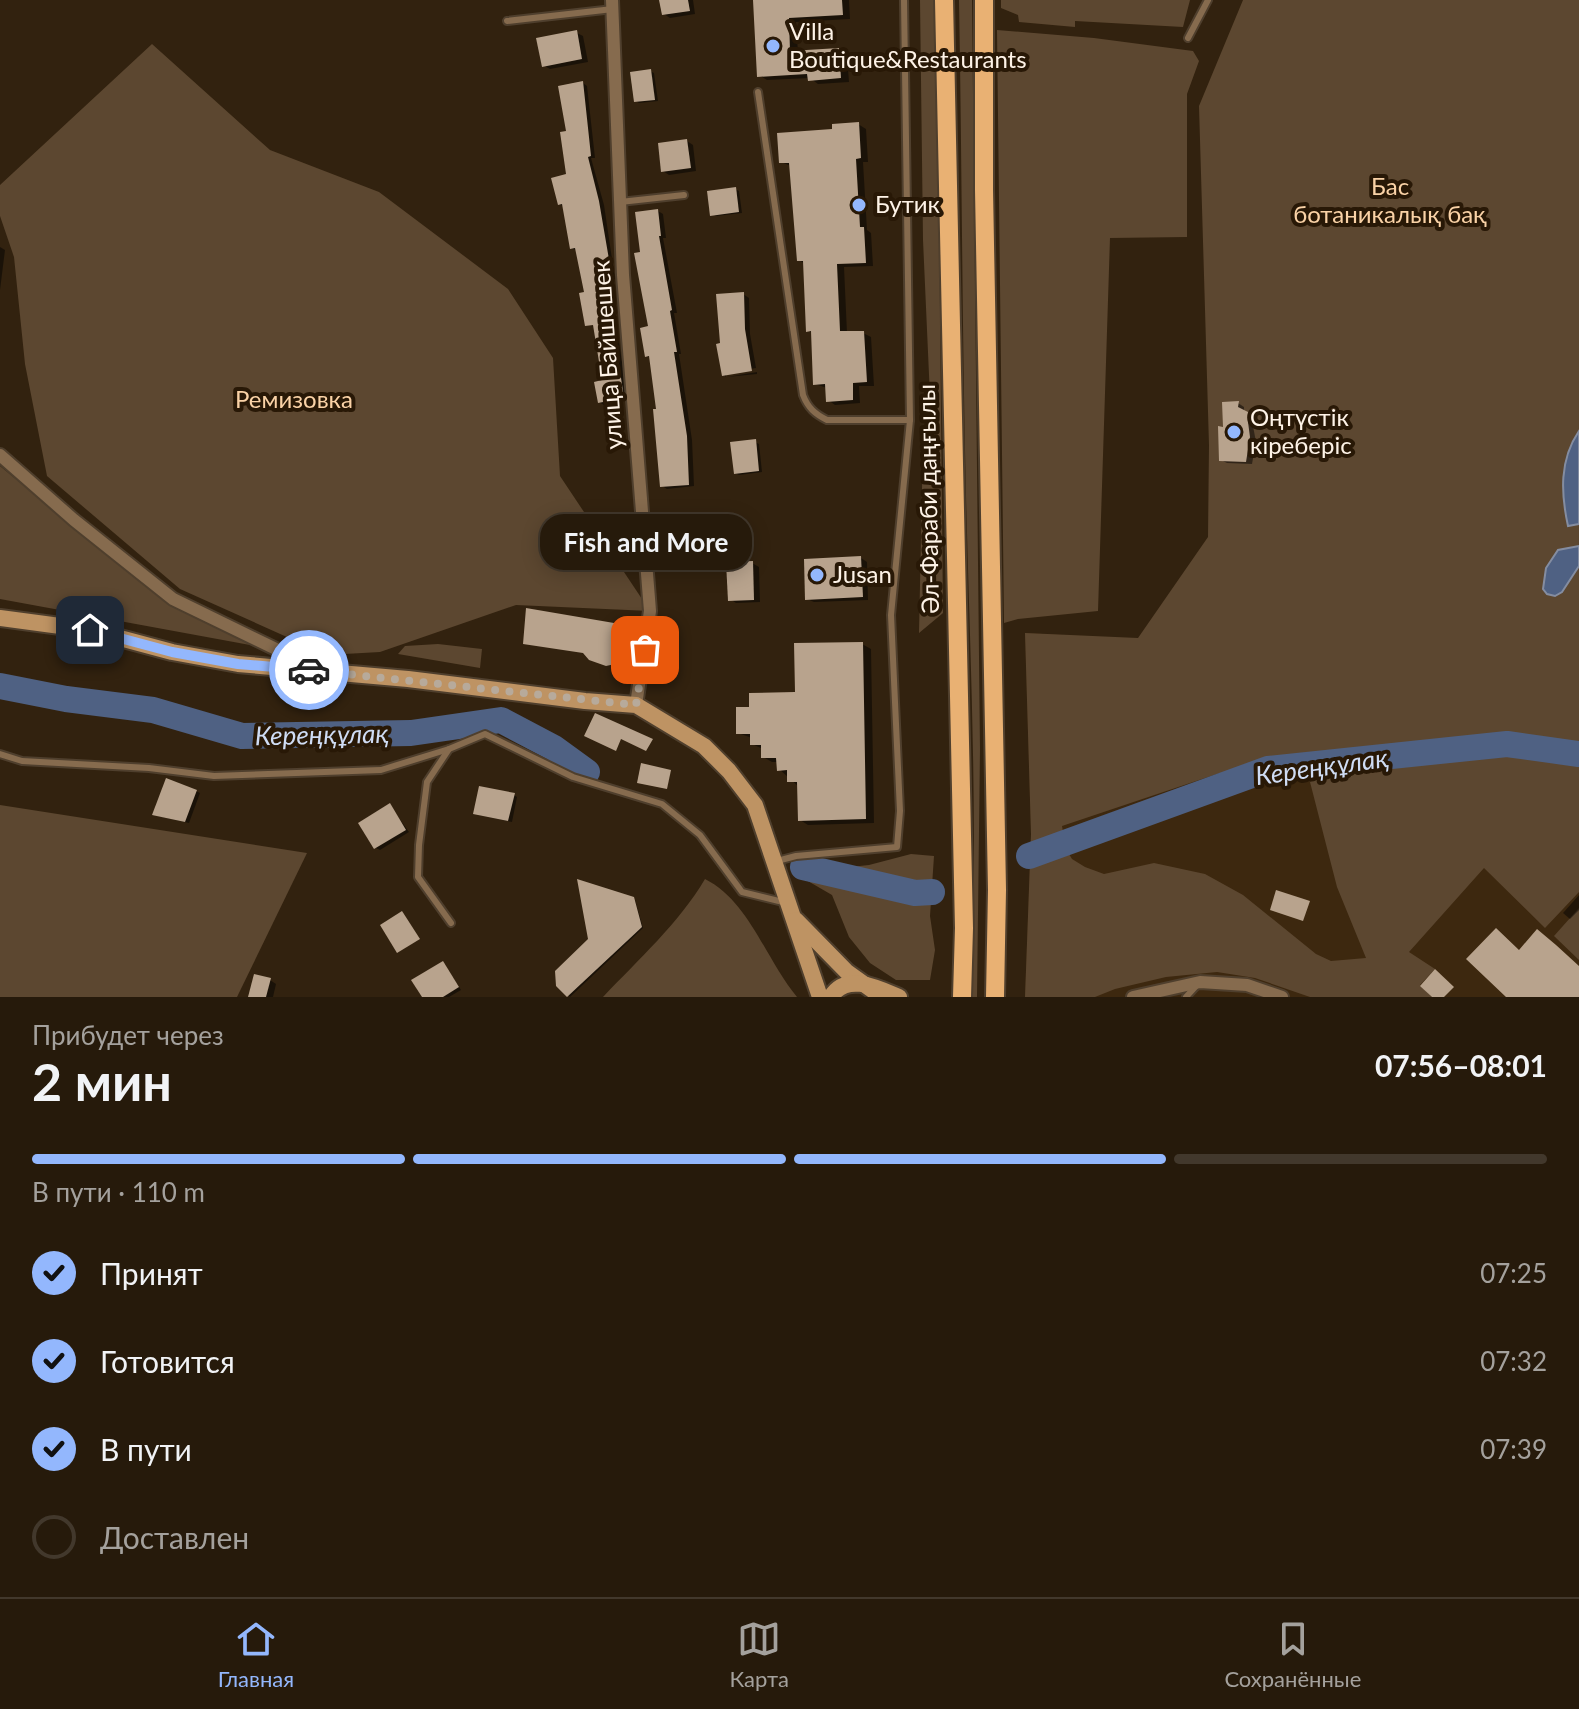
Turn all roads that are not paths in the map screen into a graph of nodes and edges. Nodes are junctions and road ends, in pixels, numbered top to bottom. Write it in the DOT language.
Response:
graph roads {
  1 [pos="904,0"];
  2 [pos="944,0"];
  3 [pos="984,0"];
  4 [pos="1208,0"];
  5 [pos="612,5"];
  6 [pos="507,21"];
  7 [pos="1188,38"];
  8 [pos="758,92"];
  9 [pos="684,195"];
  10 [pos="620,202"];
  11 [pos="910,420"];
  12 [pos="0,455"];
  13 [pos="0,618"];
  14 [pos="320,671"];
  15 [pos="636,705"];
  16 [pos="449,749"];
  17 [pos="0,754"];
  18 [pos="776,862"];
  19 [pos="789,910"];
  20 [pos="451,923"];
  21 [pos="964,928"];
  22 [pos="845,970"];
  23 [pos="1200,982"];
  24 [pos="862,983"];
  25 [pos="829,995"];
  26 [pos="882,997"];
  27 [pos="899,997"];
  28 [pos="952,997"];
  29 [pos="962,997"];
  30 [pos="995,997"];
  31 [pos="1133,997"];
  32 [pos="1186,997"];
  33 [pos="1282,997"];
  1 -- 11 [label="lane"];
  2 -- 21 [label="main road, Әл-Фараби даңғылы"];
  3 -- 30 [label="main road"];
  4 -- 7 [label="lane"];
  5 -- 6 [label="lane"];
  5 -- 10 [label="street, улица Байшешек"];
  8 -- 11 [label="lane"];
  9 -- 10 [label="lane"];
  10 -- 15 [label="street, улица Байшешек"];
  11 -- 18 [label="lane"];
  12 -- 14 [label="street"];
  13 -- 14 [label="street"];
  14 -- 15 [label="street"];
  15 -- 18 [label="street"];
  16 -- 17 [label="lane"];
  16 -- 19 [label="lane"];
  16 -- 20 [label="lane"];
  18 -- 19 [label="street"];
  19 -- 22 [label="street"];
  19 -- 25 [label="street"];
  21 -- 28 [label="street"];
  21 -- 29 [label="main road, Әл-Фараби даңғылы"];
  22 -- 24 [label="street"];
  22 -- 25 [label="street"];
  23 -- 31 [label="street"];
  23 -- 32 [label="lane"];
  23 -- 33 [label="street"];
  24 -- 25 [label="street"];
  24 -- 26 [label="street"];
  24 -- 27 [label="street"];
}
